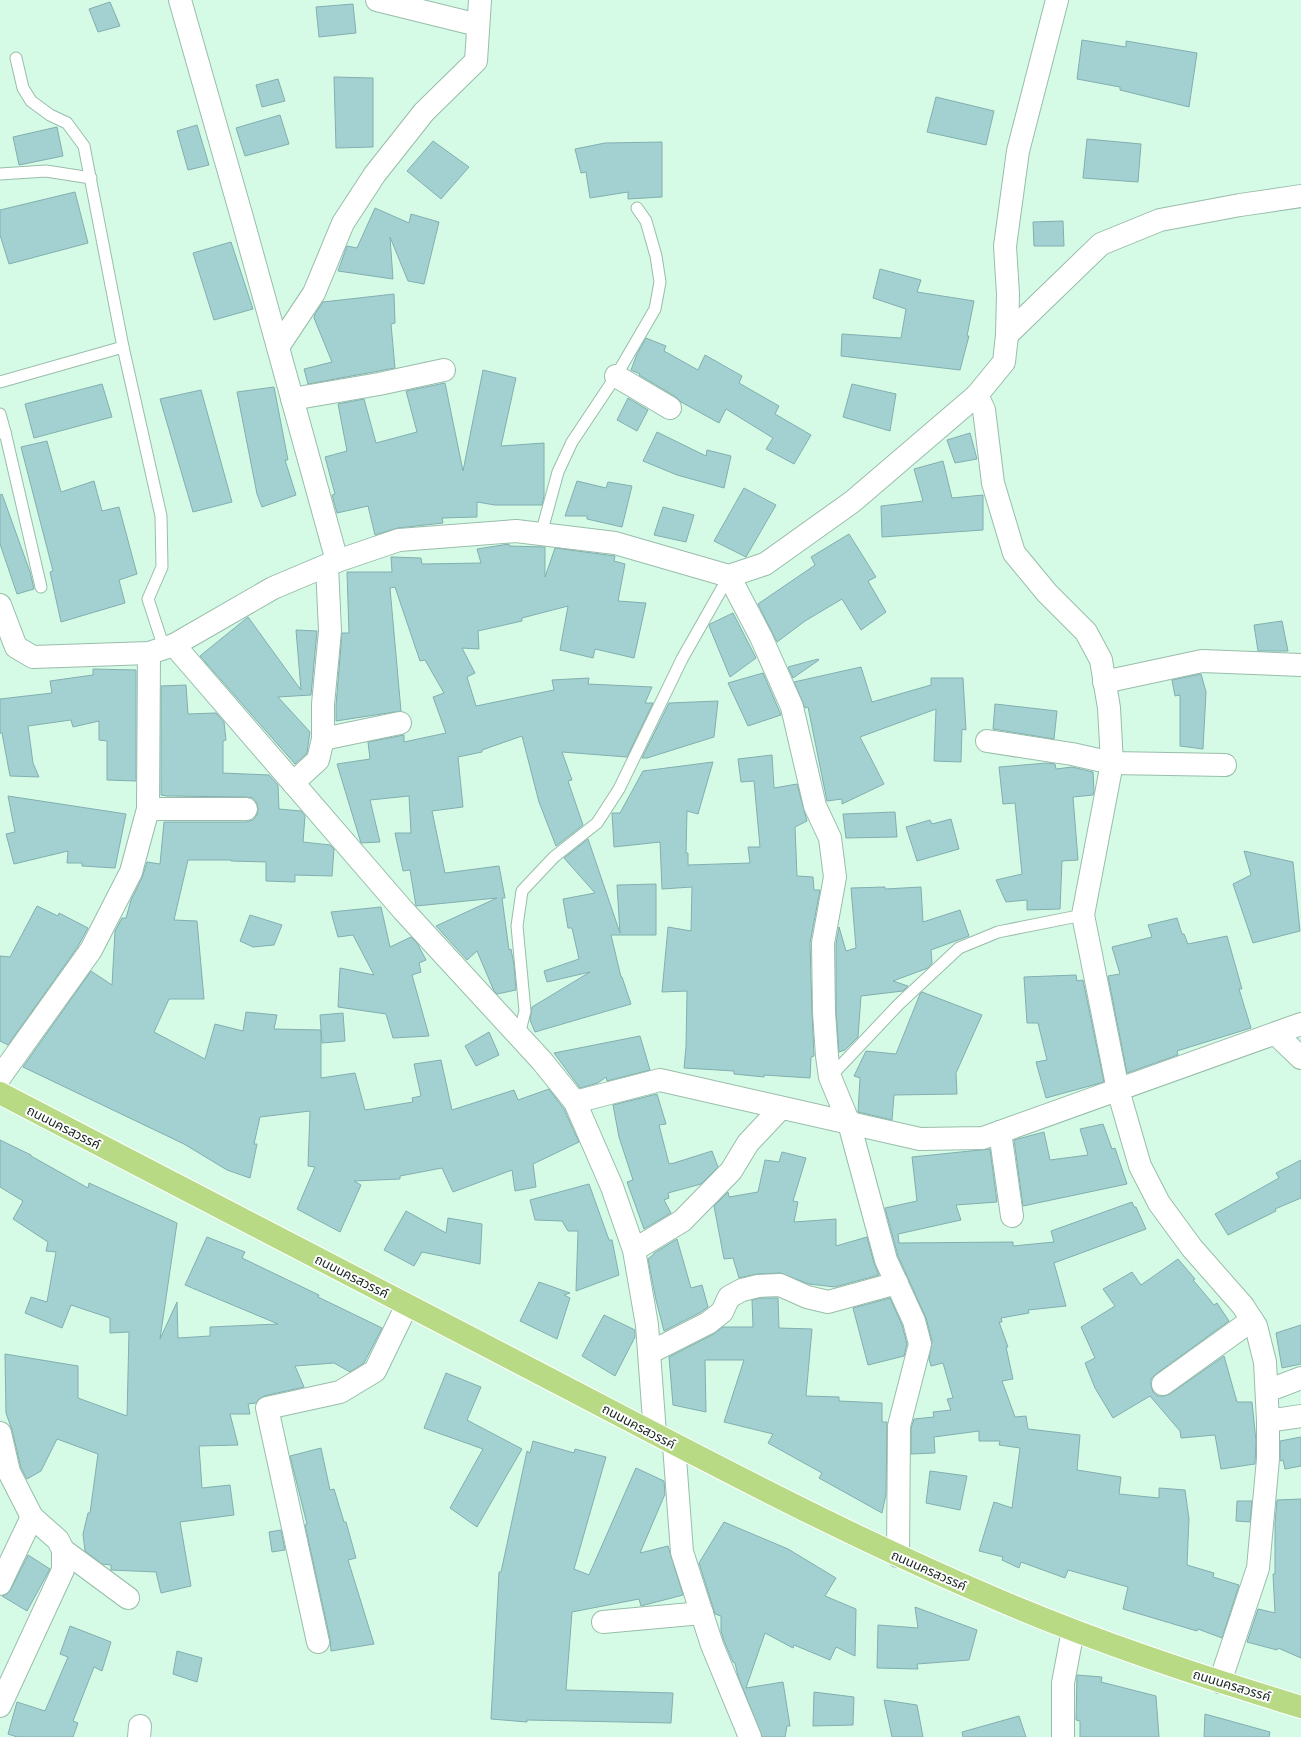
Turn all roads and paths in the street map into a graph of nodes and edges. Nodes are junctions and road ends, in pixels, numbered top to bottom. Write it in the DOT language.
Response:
graph roads {
  1 [pos="180,0"];
  2 [pos="377,0"];
  3 [pos="480,0"];
  4 [pos="1057,0"];
  5 [pos="478,25"];
  6 [pos="16,58"];
  7 [pos="0,174"];
  8 [pos="91,178"];
  9 [pos="1301,196"];
  10 [pos="637,208"];
  11 [pos="1007,335"];
  12 [pos="124,347"];
  13 [pos="278,347"];
  14 [pos="444,370"];
  15 [pos="616,376"];
  16 [pos="0,382"];
  17 [pos="977,395"];
  18 [pos="292,399"];
  19 [pos="670,408"];
  20 [pos="0,414"];
  21 [pos="2,432"];
  22 [pos="541,534"];
  23 [pos="332,564"];
  24 [pos="729,576"];
  25 [pos="41,587"];
  26 [pos="0,604"];
  27 [pos="8,649"];
  28 [pos="162,649"];
  29 [pos="1301,665"];
  30 [pos="1104,682"];
  31 [pos="400,723"];
  32 [pos="323,739"];
  33 [pos="987,741"];
  34 [pos="1112,763"];
  35 [pos="1225,765"];
  36 [pos="293,783"];
  37 [pos="148,809"];
  38 [pos="246,809"];
  39 [pos="1083,916"];
  40 [pos="1301,1024"];
  41 [pos="1276,1034"];
  42 [pos="519,1036"];
  43 [pos="1301,1058"];
  44 [pos="0,1077"];
  45 [pos="830,1077"];
  46 [pos="1118,1090"];
  47 [pos="0,1093"];
  48 [pos="575,1102"];
  49 [pos="781,1108"];
  50 [pos="849,1123"];
  51 [pos="1000,1132"];
  52 [pos="1012,1216"];
  53 [pos="634,1250"];
  54 [pos="897,1283"];
  55 [pos="407,1305"];
  56 [pos="1252,1320"];
  57 [pos="649,1353"];
  58 [pos="1301,1378"];
  59 [pos="1163,1384"];
  60 [pos="1267,1391"];
  61 [pos="1301,1416"];
  62 [pos="1268,1421"];
  63 [pos="0,1433"];
  64 [pos="664,1439"];
  65 [pos="32,1517"];
  66 [pos="62,1550"];
  67 [pos="898,1556"];
  68 [pos="0,1584"];
  69 [pos="128,1598"];
  70 [pos="702,1612"];
  71 [pos="603,1622"];
  72 [pos="1073,1630"];
  73 [pos="318,1642"];
  74 [pos="1220,1682"];
  75 [pos="0,1706"];
  76 [pos="1301,1707"];
  77 [pos="750,1737"];
  78 [pos="1063,1737"];
  1 -- 13 [label="street"];
  2 -- 5 [label="street"];
  3 -- 5 [label="street"];
  4 -- 11 [label="street"];
  5 -- 13 [label="street"];
  6 -- 8 [label="lane"];
  7 -- 8 [label="lane"];
  8 -- 12 [label="lane"];
  9 -- 11 [label="street"];
  10 -- 15 [label="lane"];
  11 -- 17 [label="street"];
  12 -- 16 [label="lane"];
  12 -- 28 [label="lane"];
  13 -- 18 [label="street"];
  14 -- 18 [label="street"];
  15 -- 19 [label="street"];
  15 -- 22 [label="lane"];
  17 -- 24 [label="street"];
  17 -- 30 [label="street"];
  18 -- 23 [label="street"];
  20 -- 21 [label="lane"];
  21 -- 25 [label="lane"];
  22 -- 23 [label="street"];
  22 -- 24 [label="street"];
  23 -- 28 [label="street"];
  23 -- 32 [label="street"];
  24 -- 42 [label="lane"];
  24 -- 45 [label="street"];
  26 -- 27 [label="street"];
  27 -- 28 [label="street"];
  28 -- 36 [label="street"];
  28 -- 37 [label="street"];
  29 -- 30 [label="street"];
  30 -- 34 [label="street"];
  31 -- 32 [label="street"];
  32 -- 36 [label="street"];
  33 -- 34 [label="street"];
  34 -- 35 [label="street"];
  34 -- 39 [label="street"];
  36 -- 42 [label="street"];
  37 -- 38 [label="street"];
  37 -- 44 [label="street"];
  39 -- 45 [label="lane"];
  39 -- 46 [label="street"];
  40 -- 41 [label="street"];
  41 -- 43 [label="street"];
  41 -- 46 [label="street"];
  42 -- 48 [label="street"];
  45 -- 50 [label="street"];
  46 -- 51 [label="street"];
  46 -- 56 [label="street"];
  47 -- 55 [label="main road, ถนนนครสวรรค์"];
  48 -- 49 [label="street"];
  48 -- 53 [label="street"];
  49 -- 50 [label="street"];
  49 -- 53 [label="street"];
  50 -- 51 [label="street"];
  50 -- 54 [label="street"];
  51 -- 52 [label="street"];
  53 -- 57 [label="street"];
  54 -- 57 [label="street"];
  54 -- 67 [label="street"];
  55 -- 64 [label="main road, ถนนนครสวรรค์"];
  55 -- 73 [label="street"];
  56 -- 59 [label="street"];
  56 -- 60 [label="street"];
  57 -- 64 [label="street"];
  58 -- 60 [label="street"];
  60 -- 62 [label="street"];
  61 -- 62 [label="street"];
  62 -- 74 [label="street"];
  63 -- 65 [label="street"];
  64 -- 67 [label="main road, ถนนนครสวรรค์"];
  64 -- 70 [label="street"];
  65 -- 66 [label="street"];
  65 -- 68 [label="street"];
  66 -- 69 [label="street"];
  66 -- 75 [label="street"];
  67 -- 72 [label="main road, ถนนนครสวรรค์"];
  70 -- 71 [label="street"];
  70 -- 77 [label="street"];
  72 -- 74 [label="main road, ถนนนครสวรรค์"];
  72 -- 78 [label="street"];
  74 -- 76 [label="main road, ถนนนครสวรรค์"];
}
